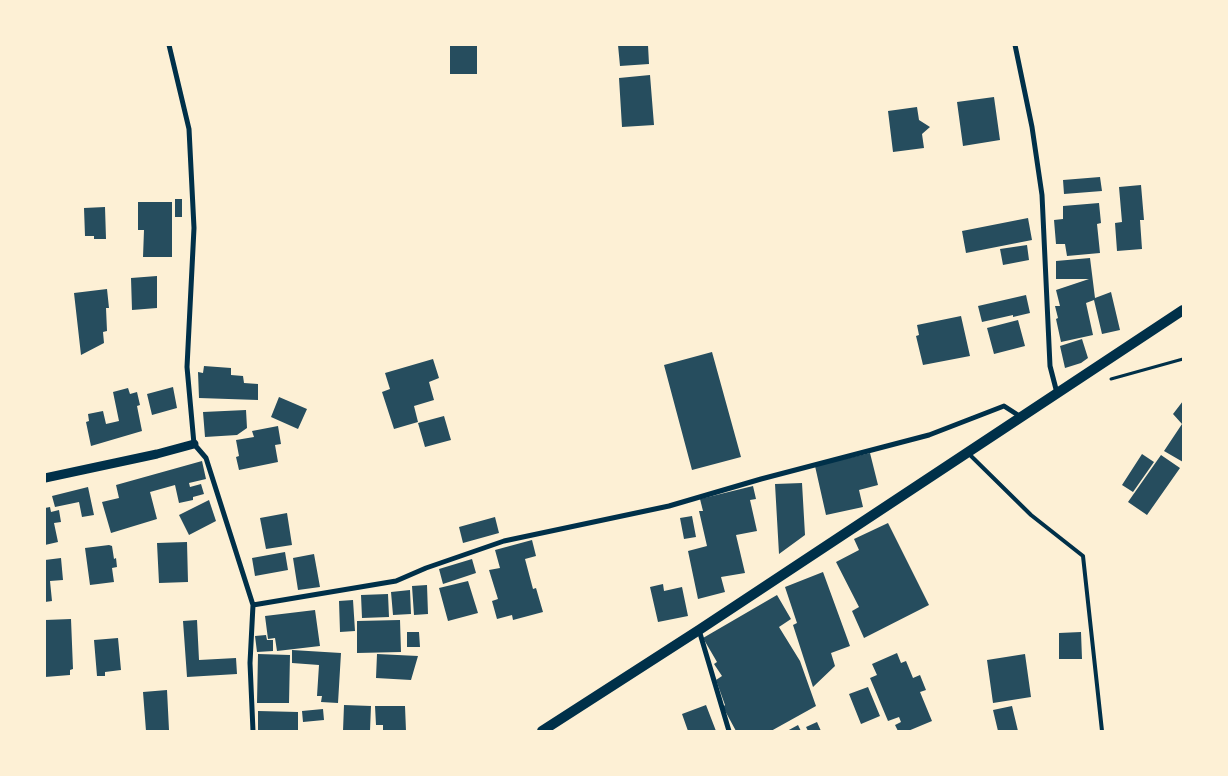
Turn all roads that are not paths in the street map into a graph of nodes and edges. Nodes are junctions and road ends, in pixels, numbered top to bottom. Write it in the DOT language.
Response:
graph roads {
  1 [pos="169,45"];
  2 [pos="1015,45"];
  3 [pos="1183,310"];
  4 [pos="1057,393"];
  5 [pos="1021,417"];
  6 [pos="194,444"];
  7 [pos="967,452"];
  8 [pos="45,478"];
  9 [pos="253,605"];
  10 [pos="699,630"];
  11 [pos="253,731"];
  12 [pos="542,731"];
  13 [pos="729,731"];
  14 [pos="1102,731"];
  1 -- 6 [label="street"];
  2 -- 4 [label="street"];
  3 -- 4 [label="main road"];
  4 -- 5 [label="main road"];
  5 -- 7 [label="main road"];
  5 -- 9 [label="street"];
  6 -- 8 [label="street"];
  6 -- 9 [label="street"];
  7 -- 10 [label="main road"];
  7 -- 14 [label="lane"];
  9 -- 11 [label="street"];
  10 -- 12 [label="main road"];
  10 -- 13 [label="street"];
}
